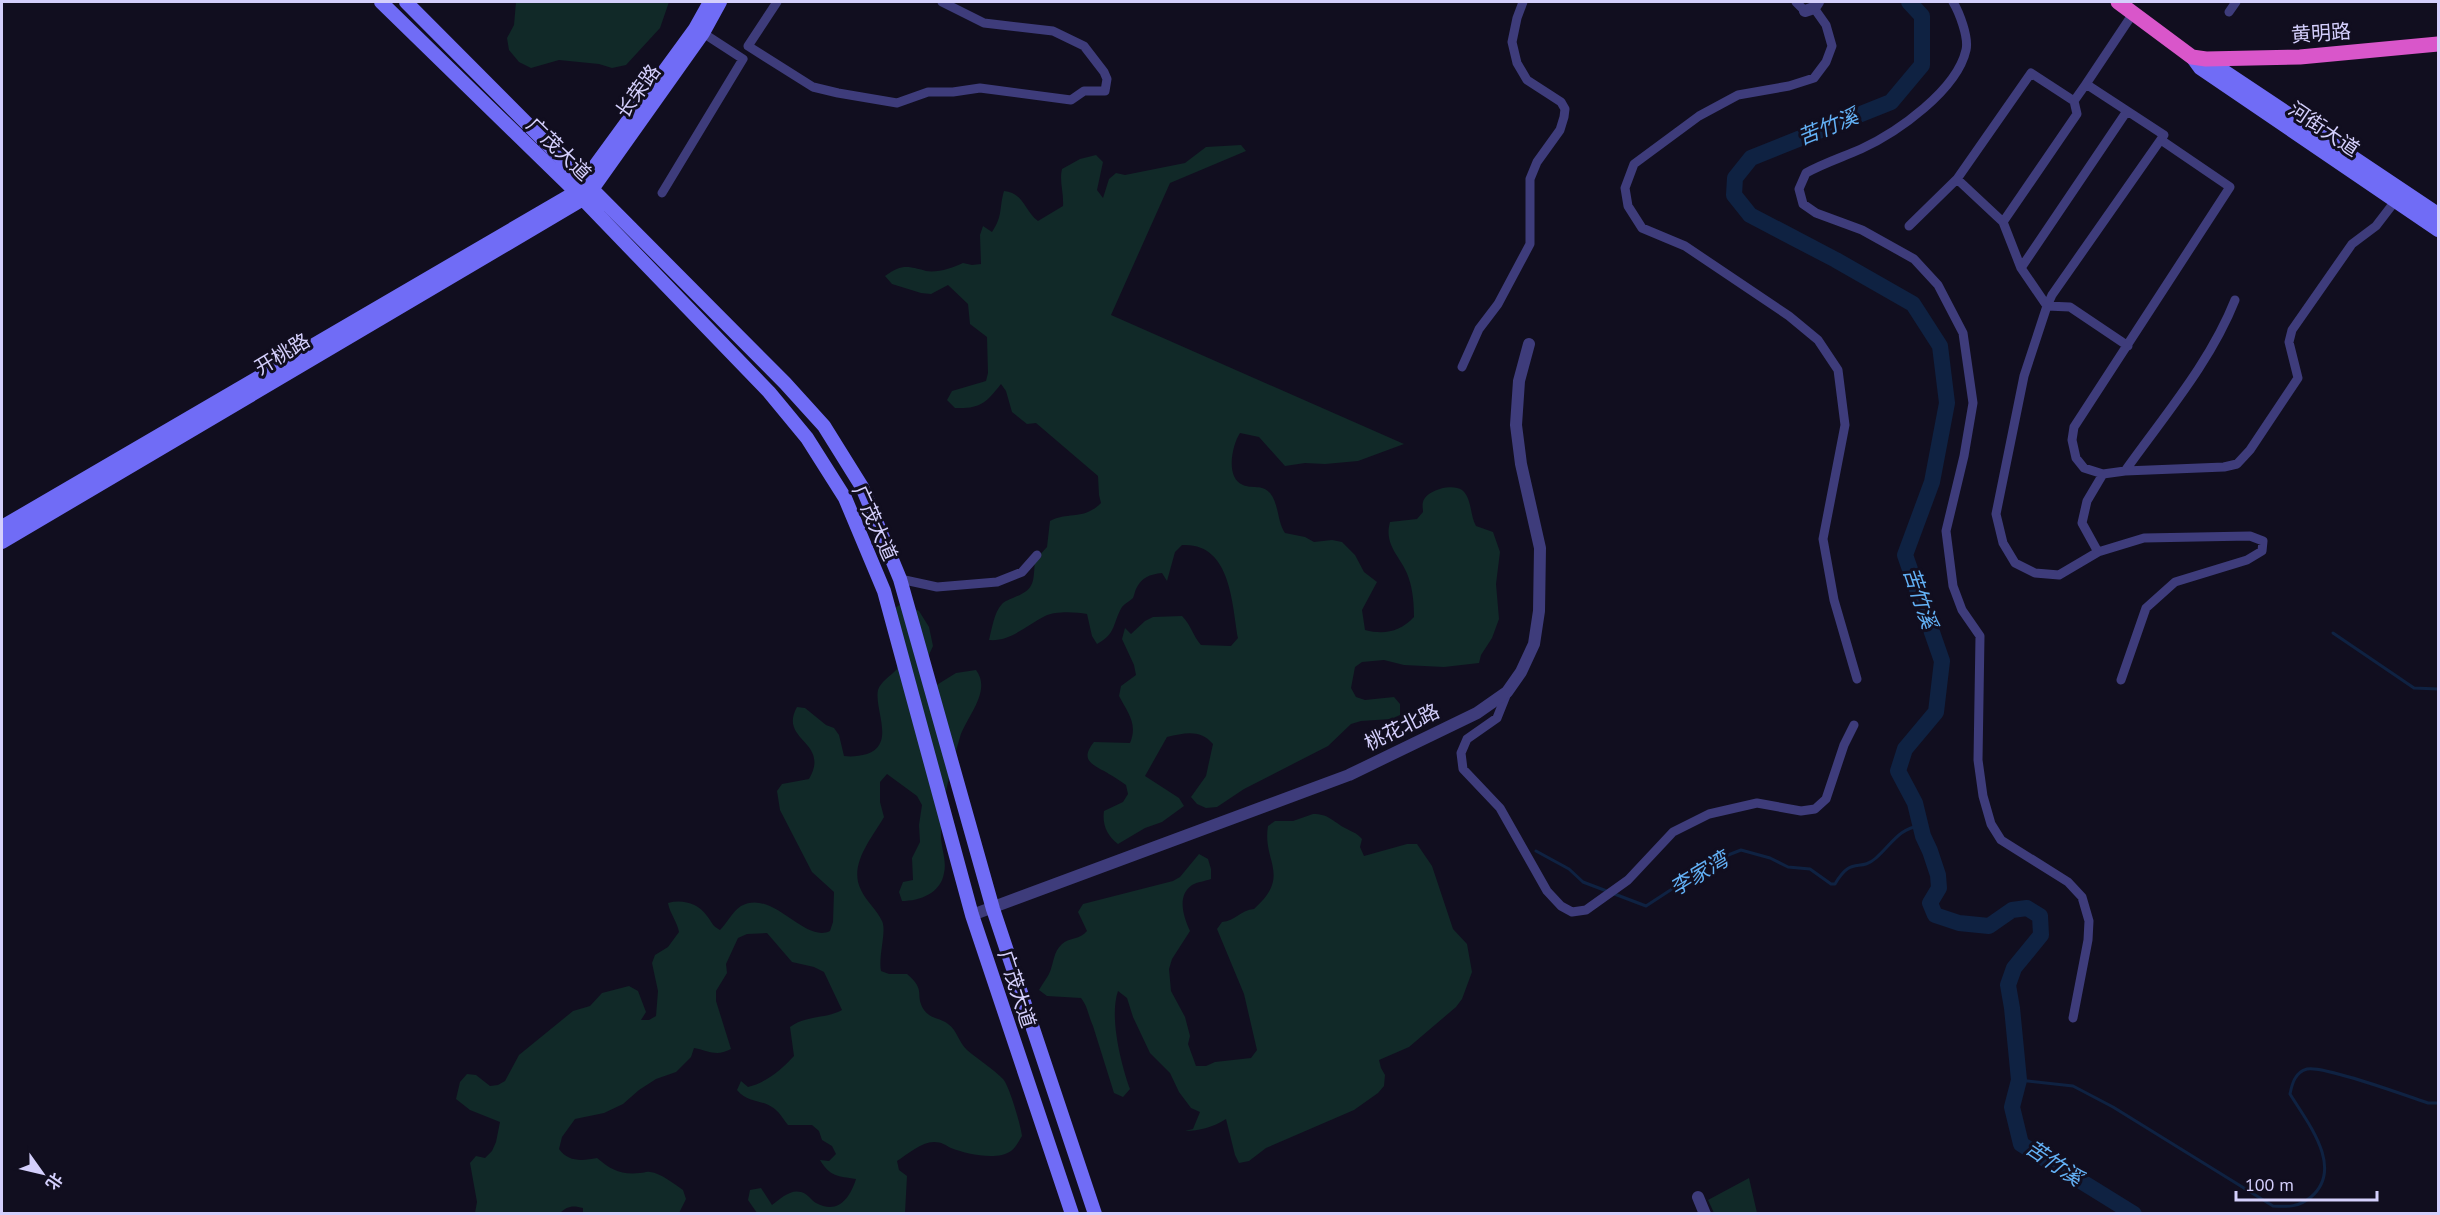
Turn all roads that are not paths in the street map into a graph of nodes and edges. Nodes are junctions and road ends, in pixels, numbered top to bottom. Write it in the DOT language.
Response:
graph roads {
  1 [pos="381,2"];
  2 [pos="406,2"];
  3 [pos="710,2"];
  4 [pos="720,2"];
  5 [pos="777,2"];
  6 [pos="942,2"];
  7 [pos="1523,2"];
  8 [pos="1796,2"];
  9 [pos="1953,2"];
  10 [pos="2118,2"];
  11 [pos="2236,2"];
  12 [pos="1813,7"];
  13 [pos="2134,12"];
  14 [pos="2229,12"];
  15 [pos="703,33"];
  16 [pos="2439,44"];
  17 [pos="2199,58"];
  18 [pos="2086,84"];
  19 [pos="2074,101"];
  20 [pos="2127,111"];
  21 [pos="2161,140"];
  22 [pos="1958,179"];
  23 [pos="584,190"];
  24 [pos="662,193"];
  25 [pos="2396,201"];
  26 [pos="2439,214"];
  27 [pos="2003,222"];
  28 [pos="1909,226"];
  29 [pos="2439,230"];
  30 [pos="2021,268"];
  31 [pos="2235,300"];
  32 [pos="2047,306"];
  33 [pos="1529,344"];
  34 [pos="2128,346"];
  35 [pos="1462,367"];
  36 [pos="2125,471"];
  37 [pos="2103,474"];
  38 [pos="2,527"];
  39 [pos="2,542"];
  40 [pos="2098,552"];
  41 [pos="1036,555"];
  42 [pos="900,579"];
  43 [pos="1857,679"];
  44 [pos="2121,680"];
  45 [pos="1507,692"];
  46 [pos="1854,725"];
  47 [pos="993,909"];
  48 [pos="972,915"];
  49 [pos="2073,1018"];
  50 [pos="1698,1197"];
  51 [pos="1072,1214"];
  52 [pos="1095,1214"];
  53 [pos="1706,1214"];
  1 -- 23 [label="main road, 广茂大道"];
  2 -- 23 [label="main road, 广茂大道"];
  3 -- 23 [label="main road, 长荣路"];
  4 -- 15 [label="main road, 长荣路"];
  5 -- 6 [label="street"];
  7 -- 35 [label="street"];
  8 -- 12 [label="street"];
  9 -- 49 [label="street"];
  10 -- 13 [label="highway"];
  11 -- 14 [label="street"];
  12 -- 43 [label="street"];
  13 -- 17 [label="highway"];
  13 -- 18 [label="street"];
  15 -- 23 [label="main road, 长荣路"];
  15 -- 24 [label="street"];
  16 -- 17 [label="highway, 黄明路"];
  17 -- 25 [label="main road, 河街大道"];
  17 -- 26 [label="main road, 河街大道"];
  18 -- 19 [label="street"];
  18 -- 20 [label="street"];
  19 -- 22 [label="street"];
  19 -- 27 [label="street"];
  20 -- 21 [label="street"];
  20 -- 30 [label="street"];
  21 -- 32 [label="street"];
  21 -- 34 [label="street"];
  22 -- 27 [label="street"];
  22 -- 28 [label="street"];
  23 -- 38 [label="main road, 开桃路"];
  23 -- 39 [label="main road, 开桃路"];
  23 -- 42 [label="main road, 广茂大道"];
  23 -- 48 [label="main road, 广茂大道"];
  25 -- 29 [label="main road, 河街大道"];
  25 -- 36 [label="street"];
  27 -- 30 [label="street"];
  30 -- 32 [label="street"];
  31 -- 36 [label="street"];
  32 -- 34 [label="street"];
  32 -- 40 [label="street"];
  33 -- 45 [label="street, 桃花北路"];
  34 -- 37 [label="street"];
  36 -- 37 [label="street"];
  37 -- 40 [label="street"];
  40 -- 44 [label="street"];
  41 -- 42 [label="street"];
  42 -- 47 [label="main road, 广茂大道"];
  45 -- 46 [label="street"];
  45 -- 47 [label="street, 桃花北路"];
  47 -- 48 [label="street, 桃花北路"];
  47 -- 52 [label="main road, 广茂大道"];
  48 -- 51 [label="main road, 广茂大道"];
  50 -- 53 [label="street"];
}
